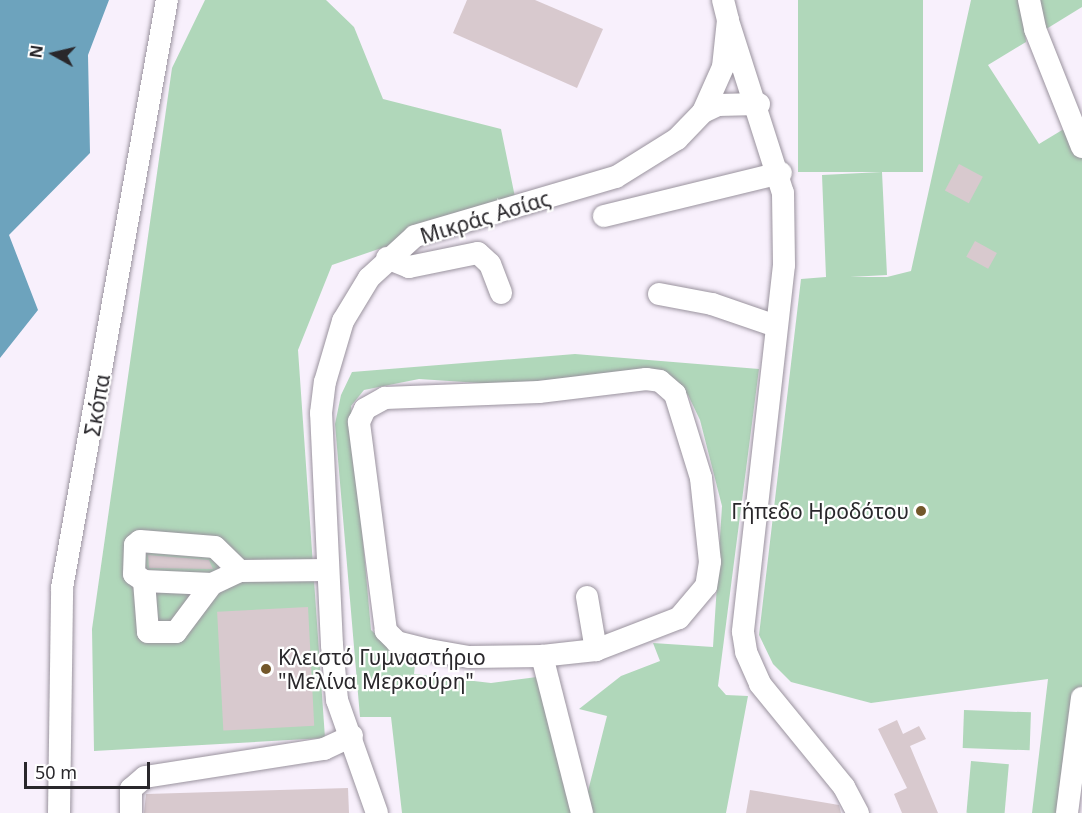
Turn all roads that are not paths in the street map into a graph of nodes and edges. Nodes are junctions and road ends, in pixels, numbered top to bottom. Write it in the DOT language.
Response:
graph roads {
  1 [pos="167,0"];
  2 [pos="1029,0"];
  3 [pos="725,10"];
  4 [pos="759,104"];
  5 [pos="703,112"];
  6 [pos="1082,147"];
  7 [pos="781,173"];
  8 [pos="604,216"];
  9 [pos="387,258"];
  10 [pos="501,293"];
  11 [pos="659,294"];
  12 [pos="776,326"];
  13 [pos="327,570"];
  14 [pos="240,571"];
  15 [pos="144,581"];
  16 [pos="213,584"];
  17 [pos="587,597"];
  18 [pos="596,650"];
  19 [pos="542,656"];
  20 [pos="1082,698"];
  21 [pos="352,736"];
  22 [pos="59,813"];
  23 [pos="131,813"];
  24 [pos="377,813"];
  25 [pos="582,813"];
  26 [pos="858,813"];
  27 [pos="1067,813"];
  1 -- 22 [label="street, Σκόπα"];
  2 -- 6 [label="street"];
  3 -- 4 [label="street"];
  3 -- 5 [label="street, Μικράς Ασίας"];
  4 -- 5 [label="street"];
  4 -- 7 [label="street"];
  5 -- 9 [label="street, Μικράς Ασίας"];
  7 -- 8 [label="street"];
  7 -- 12 [label="street"];
  9 -- 10 [label="street"];
  9 -- 13 [label="street, Μικράς Ασίας"];
  11 -- 12 [label="street"];
  12 -- 26 [label="street"];
  13 -- 14 [label="street"];
  13 -- 21 [label="street, Μικράς Ασίας"];
  14 -- 15 [label="street"];
  14 -- 16 [label="street"];
  15 -- 16 [label="street"];
  15 -- 16 [label="street"];
  17 -- 18 [label="street"];
  18 -- 19 [label="street"];
  18 -- 19 [label="street"];
  19 -- 25 [label="street"];
  20 -- 27 [label="street"];
  21 -- 23 [label="street"];
  21 -- 24 [label="street, Μικράς Ασίας"];
}
